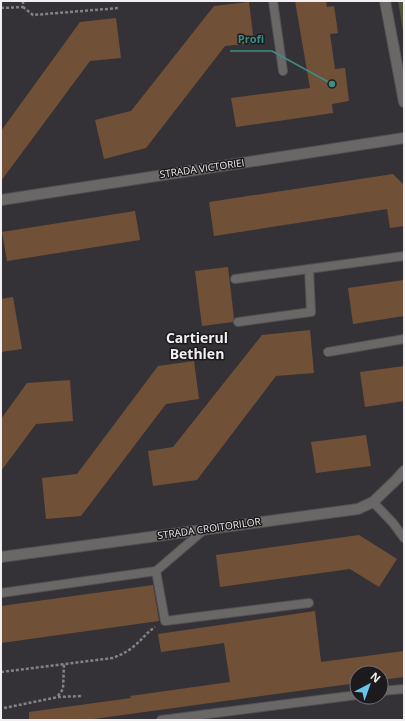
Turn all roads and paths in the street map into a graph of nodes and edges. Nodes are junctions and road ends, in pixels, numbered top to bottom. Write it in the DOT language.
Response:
graph roads {
  1 [pos="23,1"];
  2 [pos="273,1"];
  3 [pos="385,1"];
  4 [pos="24,6"];
  5 [pos="1,8"];
  6 [pos="119,8"];
  7 [pos="283,71"];
  8 [pos="404,102"];
  9 [pos="404,138"];
  10 [pos="1,200"];
  11 [pos="404,256"];
  12 [pos="309,269"];
  13 [pos="234,279"];
  14 [pos="238,322"];
  15 [pos="404,339"];
  16 [pos="328,352"];
  17 [pos="404,471"];
  18 [pos="373,502"];
  19 [pos="206,528"];
  20 [pos="404,538"];
  21 [pos="1,557"];
  22 [pos="156,571"];
  23 [pos="1,593"];
  24 [pos="309,603"];
  25 [pos="165,621"];
  26 [pos="64,664"];
  27 [pos="1,672"];
  28 [pos="404,688"];
  29 [pos="389,691"];
  30 [pos="83,696"];
  31 [pos="349,696"];
  32 [pos="58,697"];
  33 [pos="4,708"];
  34 [pos="161,720"];
  1 -- 4 [label="path"];
  2 -- 7 [label="lane"];
  3 -- 8 [label="street"];
  4 -- 5 [label="path"];
  4 -- 6 [label="path"];
  9 -- 10 [label="street, STRADA VICTORIEI"];
  11 -- 12 [label="lane"];
  12 -- 13 [label="lane"];
  12 -- 14 [label="lane"];
  15 -- 16 [label="lane"];
  17 -- 18 [label="street, STRADA CROITORILOR"];
  18 -- 19 [label="street, STRADA CROITORILOR"];
  18 -- 20 [label="lane"];
  19 -- 21 [label="street, STRADA CROITORILOR"];
  19 -- 22 [label="lane"];
  22 -- 23 [label="lane"];
  22 -- 25 [label="lane"];
  24 -- 25 [label="lane"];
  25 -- 26 [label="path"];
  26 -- 27 [label="path"];
  26 -- 32 [label="path"];
  28 -- 29 [label="lane"];
  30 -- 32 [label="path"];
  31 -- 34 [label="lane"];
  32 -- 33 [label="path"];
}
